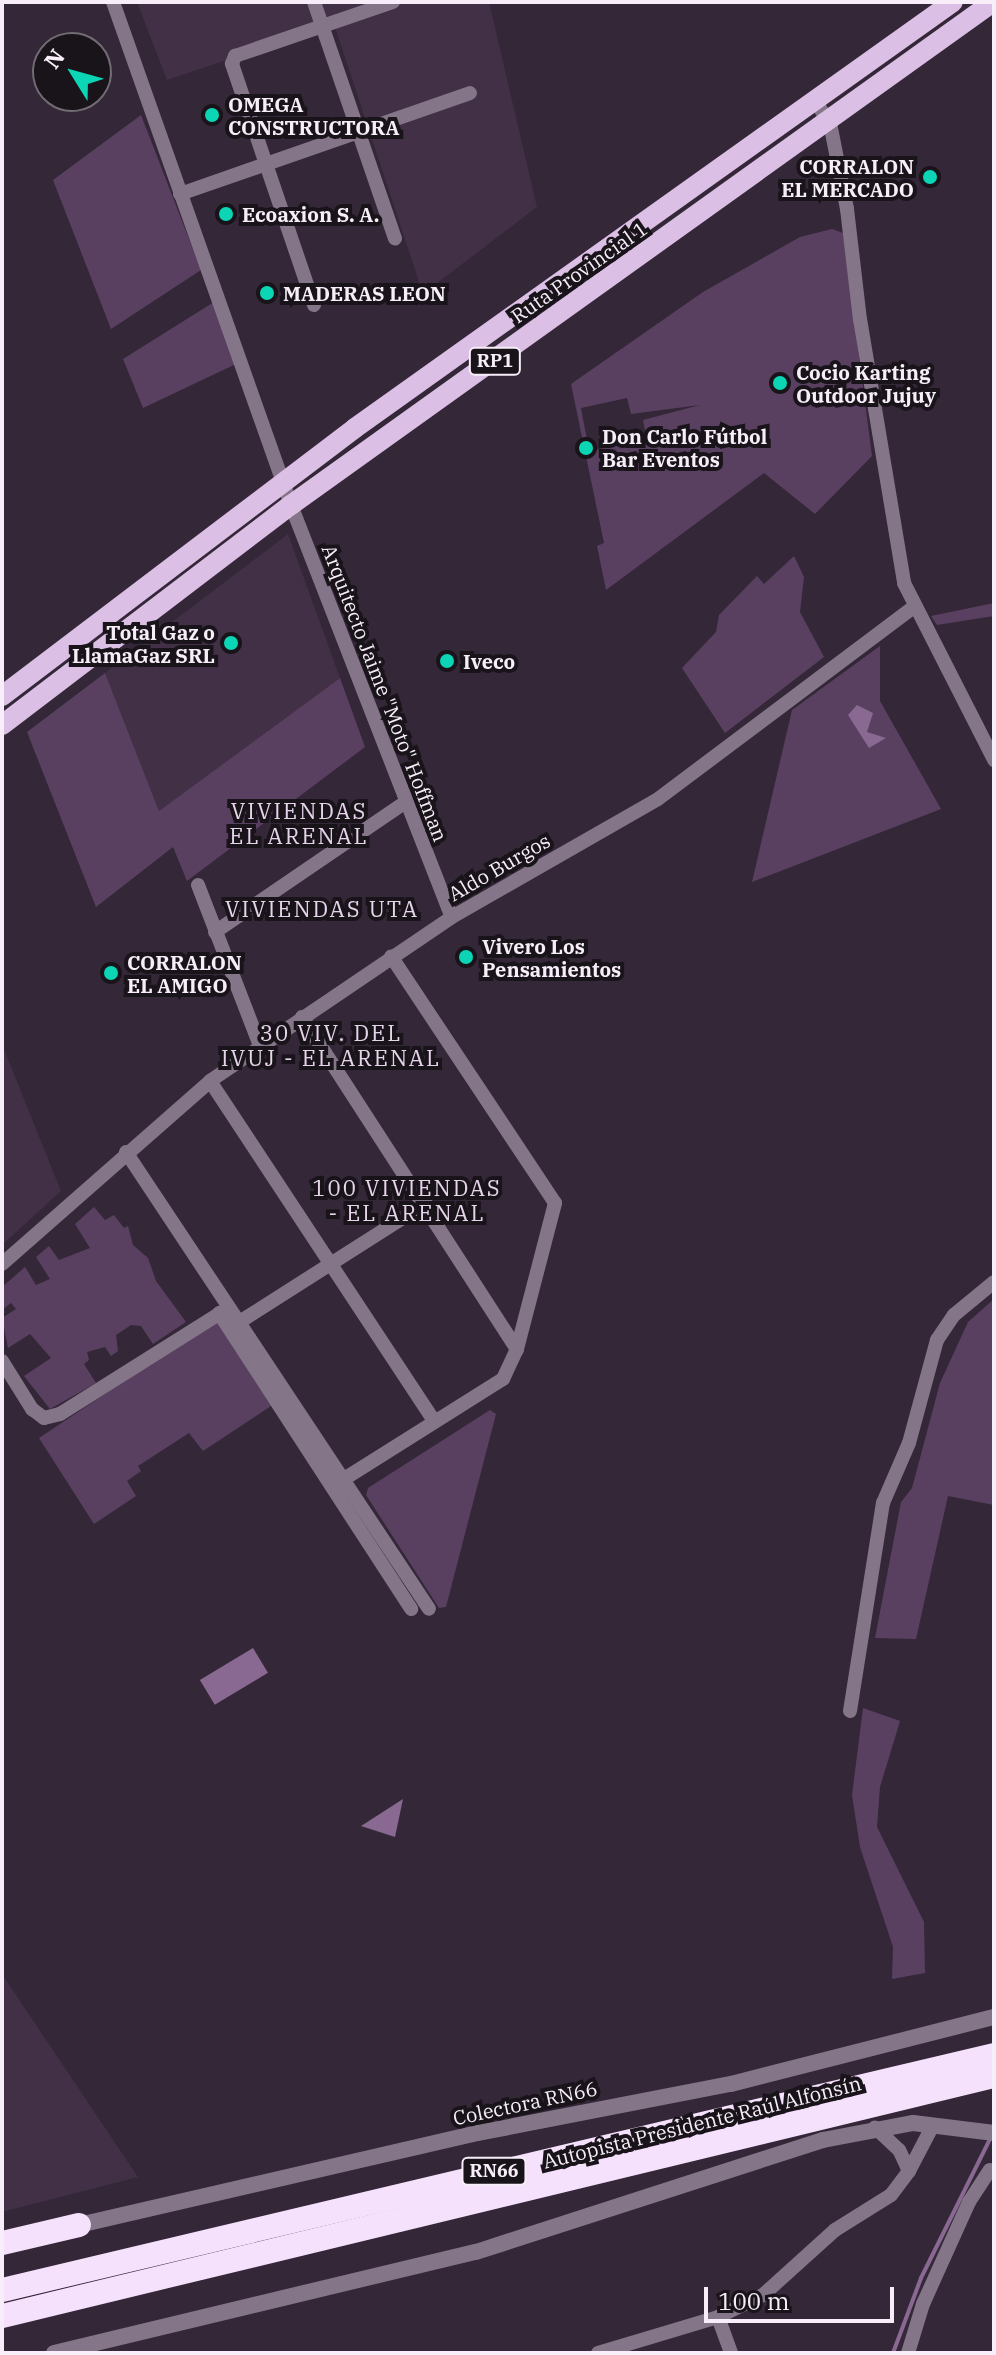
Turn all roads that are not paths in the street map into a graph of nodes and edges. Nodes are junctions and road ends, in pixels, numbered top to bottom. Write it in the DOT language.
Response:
graph roads {
  1 [pos="113,2"];
  2 [pos="314,2"];
  3 [pos="393,2"];
  4 [pos="953,2"];
  5 [pos="993,2"];
  6 [pos="322,26"];
  7 [pos="470,93"];
  8 [pos="815,101"];
  9 [pos="830,123"];
  10 [pos="358,131"];
  11 [pos="265,164"];
  12 [pos="180,194"];
  13 [pos="395,239"];
  14 [pos="314,305"];
  15 [pos="284,481"];
  16 [pos="291,505"];
  17 [pos="914,607"];
  18 [pos="2,696"];
  19 [pos="2,725"];
  20 [pos="994,760"];
  21 [pos="404,803"];
  22 [pos="198,885"];
  23 [pos="452,917"];
  24 [pos="215,932"];
  25 [pos="391,956"];
  26 [pos="302,1017"];
  27 [pos="260,1046"];
  28 [pos="210,1081"];
  29 [pos="126,1152"];
  30 [pos="426,1203"];
  31 [pos="331,1261"];
  32 [pos="2,1264"];
  33 [pos="994,1282"];
  34 [pos="223,1311"];
  35 [pos="241,1321"];
  36 [pos="517,1349"];
  37 [pos="2,1361"];
  38 [pos="434,1421"];
  39 [pos="344,1479"];
  40 [pos="411,1609"];
  41 [pos="429,1609"];
  42 [pos="850,1711"];
  43 [pos="986,2018"];
  44 [pos="990,2070"];
  45 [pos="932,2127"];
  46 [pos="994,2133"];
  47 [pos="885,2137"];
  48 [pos="909,2171"];
  49 [pos="992,2175"];
  50 [pos="79,2225"];
  51 [pos="2,2243"];
  52 [pos="2,2290"];
  53 [pos="2,2316"];
  54 [pos="718,2317"];
  55 [pos="54,2353"];
  56 [pos="600,2353"];
  57 [pos="731,2353"];
  58 [pos="908,2353"];
  1 -- 12 [label="street, Arquitecto Jaime \"Moto\" Hoffman"];
  2 -- 6 [label="street"];
  3 -- 6 [label="street"];
  4 -- 8 [label="main road, Ruta Provincial 1 / RP1"];
  5 -- 9 [label="main road, Ruta Provincial 1 / RP1"];
  6 -- 10 [label="street"];
  6 -- 11 [label="street"];
  7 -- 10 [label="street"];
  8 -- 9 [label="street"];
  8 -- 15 [label="main road, Ruta Provincial 1 / RP1"];
  9 -- 16 [label="main road, Ruta Provincial 1 / RP1"];
  9 -- 17 [label="street"];
  10 -- 11 [label="street"];
  10 -- 13 [label="street"];
  11 -- 12 [label="street"];
  11 -- 14 [label="street"];
  12 -- 15 [label="street, Arquitecto Jaime \"Moto\" Hoffman"];
  15 -- 16 [label="street, Arquitecto Jaime \"Moto\" Hoffman"];
  15 -- 18 [label="main road, Ruta Provincial 1 / RP1"];
  16 -- 19 [label="main road, Ruta Provincial 1 / RP1"];
  16 -- 21 [label="street, Arquitecto Jaime \"Moto\" Hoffman"];
  17 -- 20 [label="street"];
  17 -- 23 [label="street, Aldo Burgos"];
  21 -- 23 [label="street, Arquitecto Jaime \"Moto\" Hoffman"];
  21 -- 24 [label="street"];
  22 -- 24 [label="street"];
  23 -- 25 [label="street, Aldo Burgos"];
  24 -- 27 [label="street"];
  25 -- 26 [label="street, Aldo Burgos"];
  25 -- 36 [label="street"];
  26 -- 27 [label="street, Aldo Burgos"];
  26 -- 30 [label="street"];
  27 -- 28 [label="street, Aldo Burgos"];
  28 -- 29 [label="street, Aldo Burgos"];
  28 -- 31 [label="street"];
  29 -- 32 [label="street, Aldo Burgos"];
  29 -- 34 [label="street"];
  30 -- 31 [label="street"];
  30 -- 36 [label="street"];
  31 -- 35 [label="street"];
  31 -- 38 [label="street"];
  33 -- 42 [label="street"];
  34 -- 35 [label="street"];
  34 -- 37 [label="street"];
  34 -- 40 [label="street"];
  35 -- 39 [label="street"];
  36 -- 38 [label="street"];
  38 -- 39 [label="street"];
  39 -- 41 [label="street"];
  43 -- 50 [label="street, Colectora RN66"];
  44 -- 52 [label="highway, Autopista Presidente Raúl Alfonsín / RN66"];
  44 -- 53 [label="highway, Autopista Presidente Raúl Alfonsín / RN66"];
  45 -- 46 [label="street"];
  45 -- 47 [label="street"];
  45 -- 48 [label="street"];
  47 -- 48 [label="street"];
  47 -- 55 [label="street"];
  48 -- 54 [label="street"];
  49 -- 58 [label="street"];
  50 -- 51 [label="highway"];
  54 -- 56 [label="street"];
  54 -- 57 [label="street"];
}
